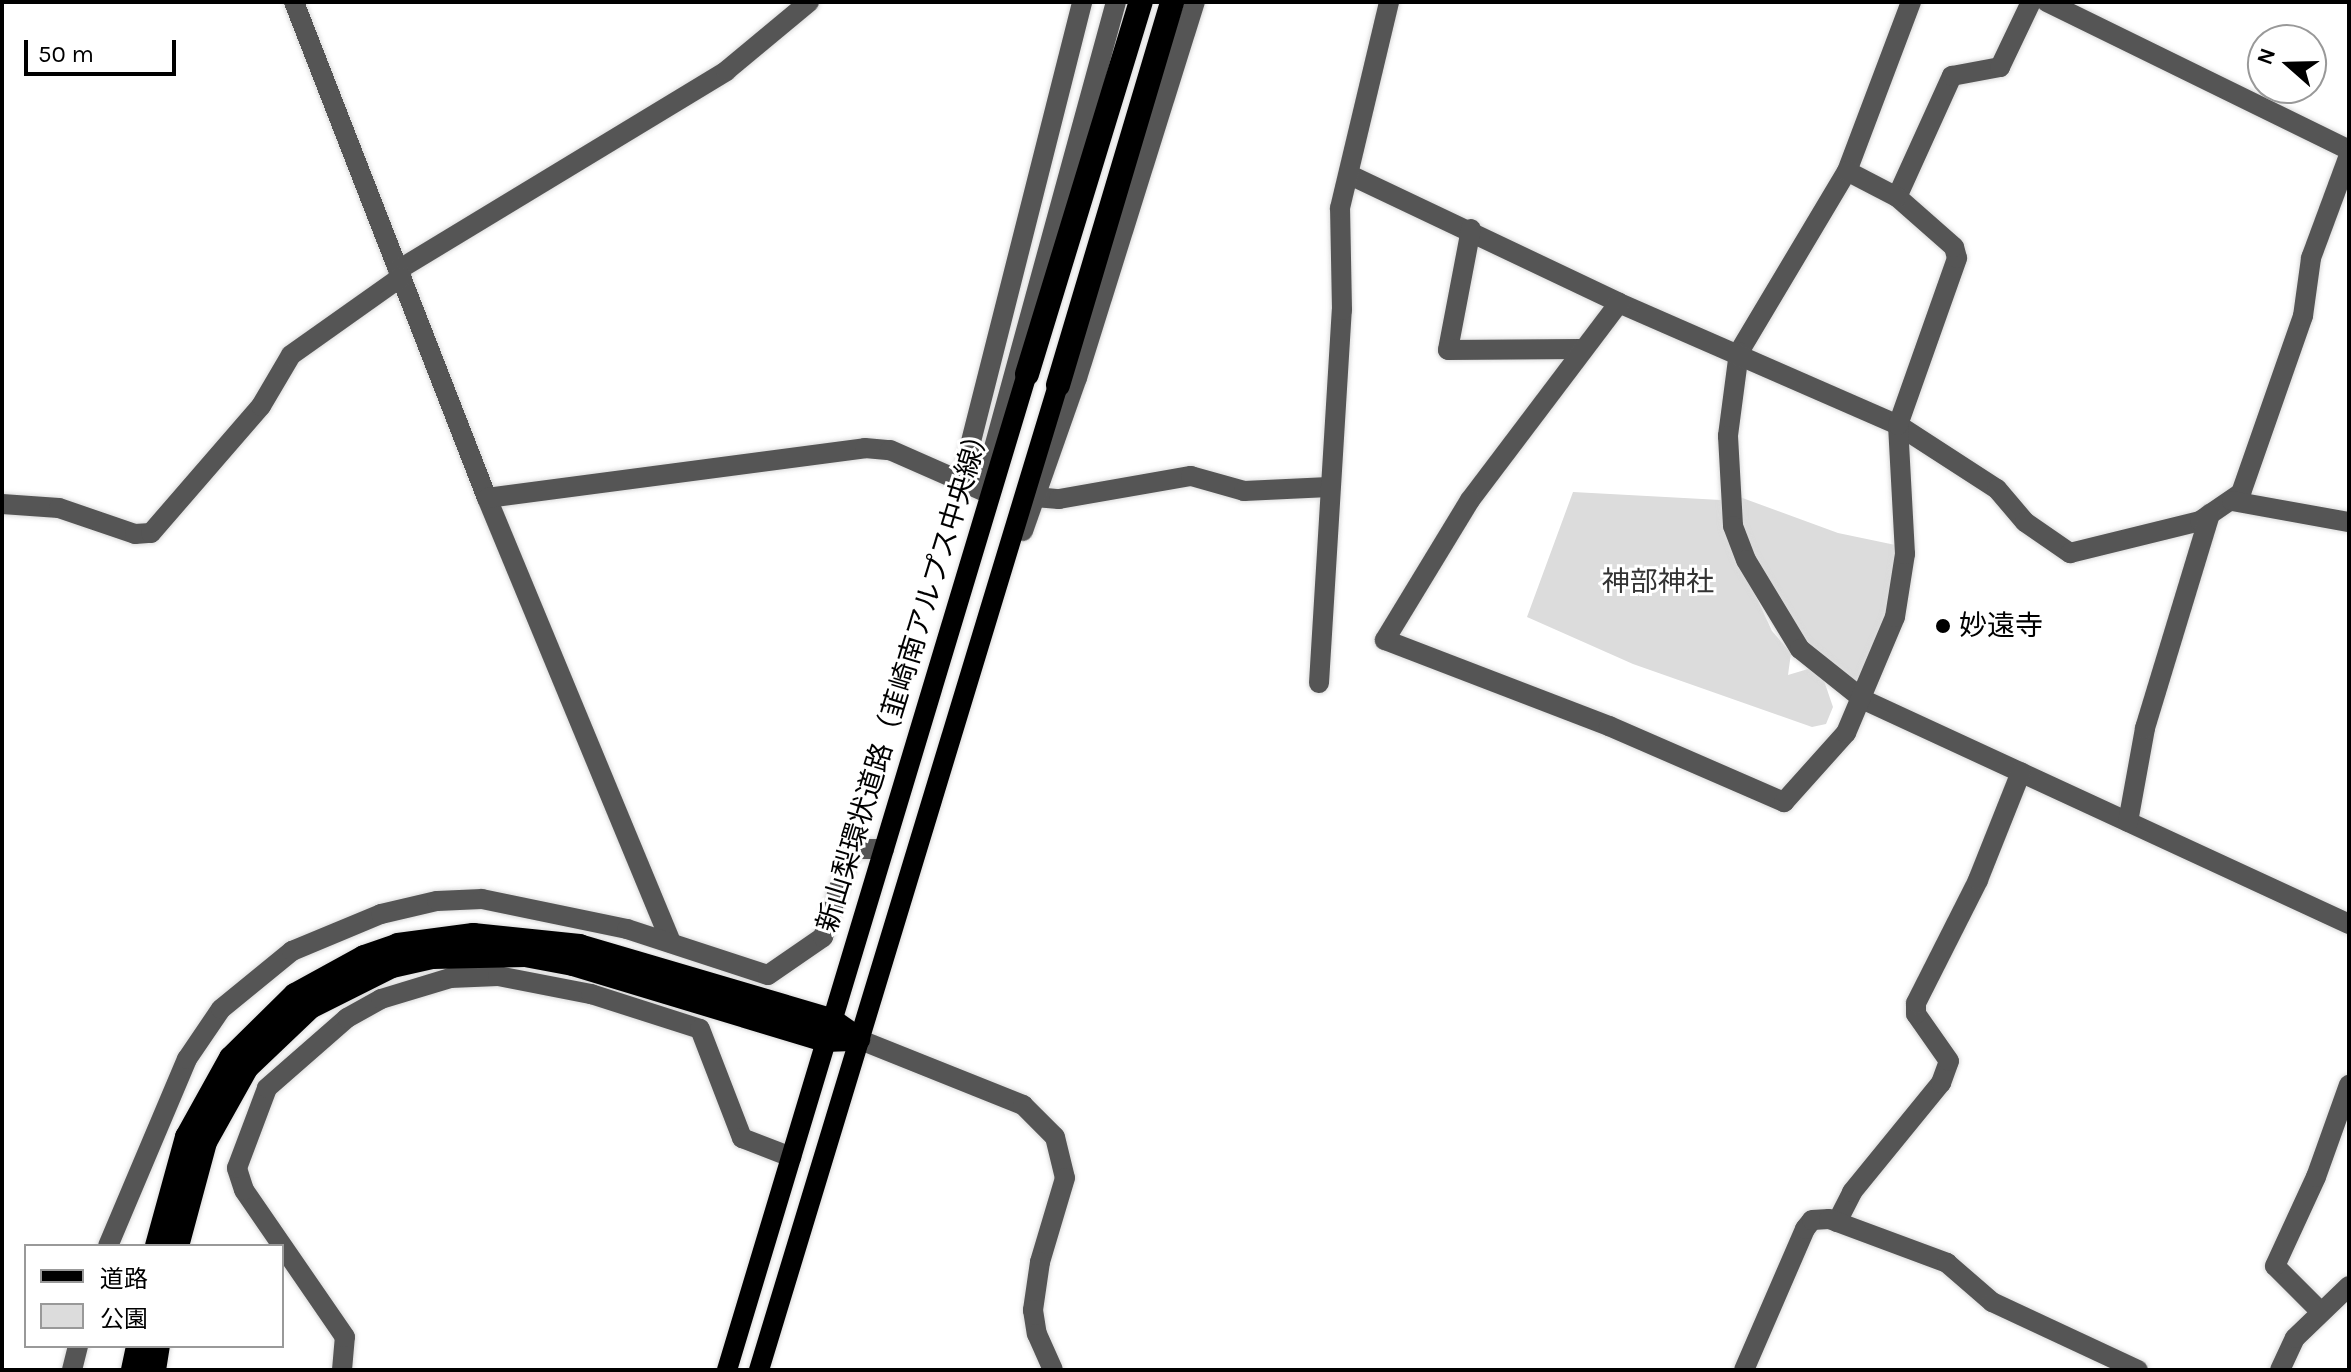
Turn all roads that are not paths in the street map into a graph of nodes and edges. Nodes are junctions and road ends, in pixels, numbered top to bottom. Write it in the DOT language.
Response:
graph roads {
  1 [pos="294,2"];
  2 [pos="809,2"];
  3 [pos="1082,2"];
  4 [pos="1116,2"];
  5 [pos="1141,2"];
  6 [pos="1172,2"];
  7 [pos="1195,2"];
  8 [pos="1389,2"];
  9 [pos="1911,2"];
  10 [pos="2031,2"];
  11 [pos="2047,2"];
  12 [pos="2349,152"];
  13 [pos="1847,171"];
  14 [pos="1350,175"];
  15 [pos="1897,197"];
  16 [pos="1471,229"];
  17 [pos="400,273"];
  18 [pos="1619,303"];
  19 [pos="1581,349"];
  20 [pos="1739,352"];
  21 [pos="1027,374"];
  22 [pos="1058,385"];
  23 [pos="1898,425"];
  24 [pos="961,481"];
  25 [pos="1329,487"];
  26 [pos="983,491"];
  27 [pos="1035,497"];
  28 [pos="487,498"];
  29 [pos="2232,501"];
  30 [pos="2,504"];
  31 [pos="2210,514"];
  32 [pos="2349,522"];
  33 [pos="1319,683"];
  34 [pos="932,690"];
  35 [pos="1864,700"];
  36 [pos="940,770"];
  37 [pos="2021,772"];
  38 [pos="2128,822"];
  39 [pos="884,849"];
  40 [pos="2349,924"];
  41 [pos="671,942"];
  42 [pos="828,1030"];
  43 [pos="858,1039"];
  44 [pos="2349,1085"];
  45 [pos="791,1157"];
  46 [pos="1837,1222"];
  47 [pos="109,1244"];
  48 [pos="158,1244"];
  49 [pos="178,1244"];
  50 [pos="281,1244"];
  51 [pos="284,1248"];
  52 [pos="2338,1300"];
  53 [pos="78,1348"];
  54 [pos="138,1348"];
  55 [pos="158,1348"];
  56 [pos="72,1370"];
  57 [pos="133,1370"];
  58 [pos="154,1370"];
  59 [pos="342,1370"];
  60 [pos="727,1370"];
  61 [pos="759,1370"];
  62 [pos="1053,1370"];
  63 [pos="1744,1370"];
  64 [pos="2138,1370"];
  65 [pos="2280,1370"];
  1 -- 17 [label="street"];
  2 -- 17 [label="street"];
  3 -- 24 [label="street"];
  4 -- 26 [label="street"];
  5 -- 21 [label="highway, 新山梨環状道路（韮崎南アルプス中央線）"];
  6 -- 22 [label="highway"];
  7 -- 27 [label="street"];
  8 -- 14 [label="street"];
  9 -- 13 [label="street"];
  10 -- 15 [label="street"];
  11 -- 12 [label="street"];
  12 -- 29 [label="street"];
  13 -- 15 [label="street"];
  13 -- 20 [label="street"];
  14 -- 16 [label="street"];
  14 -- 25 [label="street"];
  15 -- 23 [label="street"];
  16 -- 18 [label="street"];
  16 -- 19 [label="street"];
  17 -- 28 [label="street"];
  17 -- 30 [label="street"];
  18 -- 19 [label="street"];
  18 -- 20 [label="street"];
  19 -- 35 [label="street"];
  20 -- 23 [label="street"];
  20 -- 35 [label="street"];
  21 -- 34 [label="main road, 新山梨環状道路（韮崎南アルプス中央線）"];
  22 -- 36 [label="main road"];
  23 -- 31 [label="street"];
  23 -- 35 [label="street"];
  24 -- 26 [label="street"];
  24 -- 28 [label="street"];
  25 -- 27 [label="street"];
  25 -- 33 [label="street"];
  26 -- 34 [label="street"];
  27 -- 36 [label="street"];
  28 -- 41 [label="street"];
  29 -- 31 [label="street"];
  29 -- 32 [label="street"];
  31 -- 38 [label="street"];
  34 -- 39 [label="main road, 新山梨環状道路（韮崎南アルプス中央線）"];
  35 -- 37 [label="street"];
  36 -- 43 [label="main road"];
  37 -- 38 [label="street"];
  37 -- 46 [label="street"];
  38 -- 40 [label="street"];
  39 -- 41 [label="street"];
  39 -- 42 [label="main road, 新山梨環状道路（韮崎南アルプス中央線）"];
  41 -- 47 [label="street"];
  42 -- 43 [label="highway"];
  42 -- 45 [label="main road, 新山梨環状道路（韮崎南アルプス中央線）"];
  42 -- 48 [label="highway"];
  42 -- 49 [label="highway"];
  43 -- 61 [label="main road"];
  43 -- 62 [label="street"];
  44 -- 52 [label="street"];
  45 -- 50 [label="street"];
  45 -- 60 [label="main road, 新山梨環状道路（韮崎南アルプス中央線）"];
  46 -- 63 [label="street"];
  46 -- 64 [label="street"];
  51 -- 59 [label="street"];
  52 -- 65 [label="street"];
  53 -- 56 [label="street"];
  54 -- 57 [label="highway"];
  55 -- 58 [label="highway"];
}
